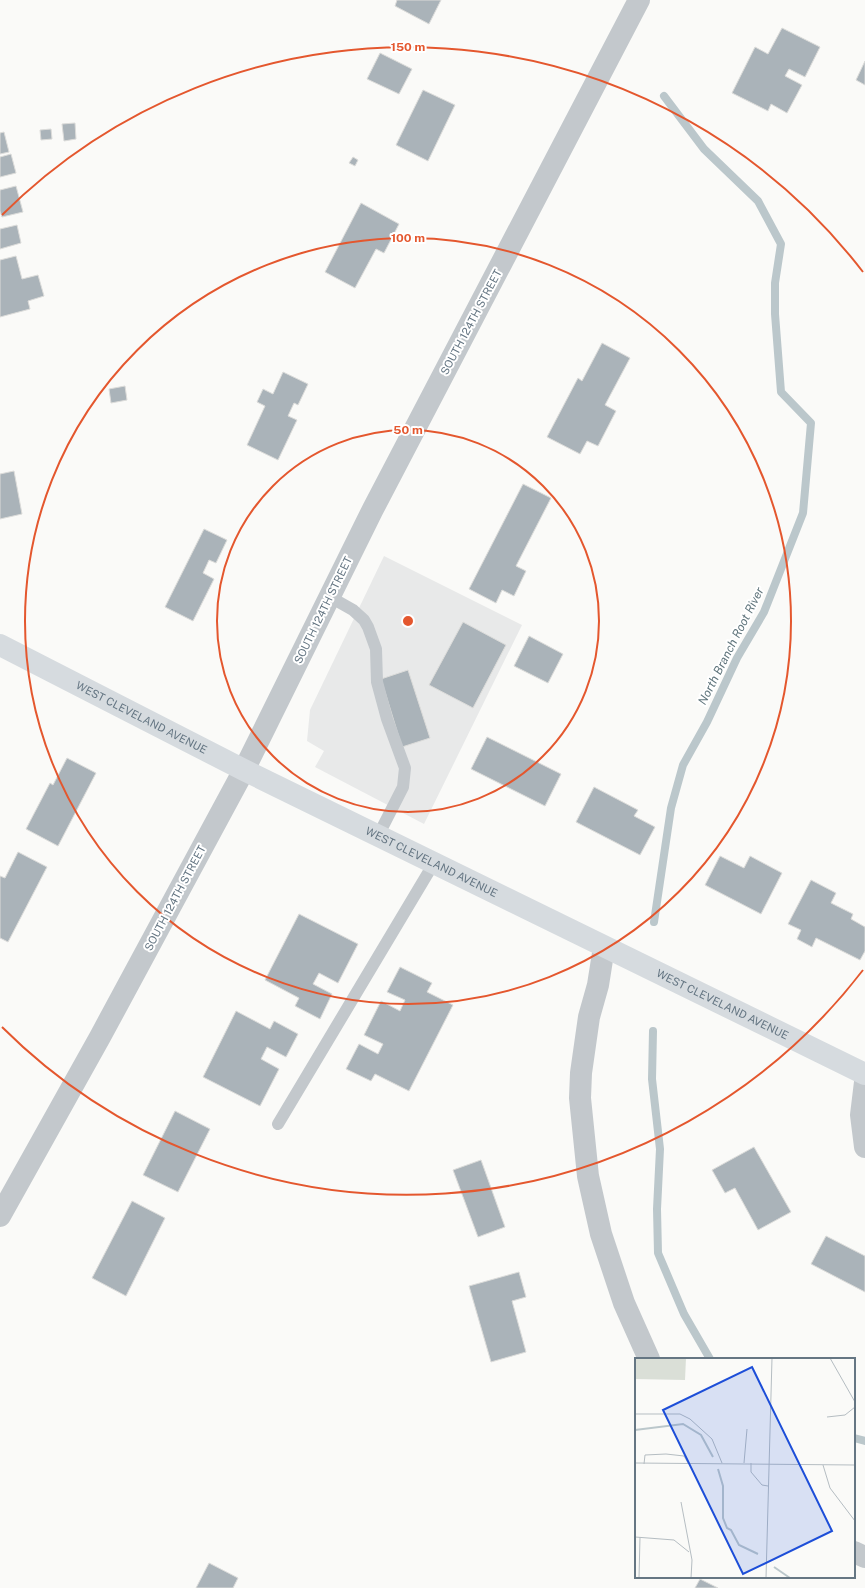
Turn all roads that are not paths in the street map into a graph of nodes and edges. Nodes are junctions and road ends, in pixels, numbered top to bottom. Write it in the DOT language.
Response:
graph roads {
  1 [pos="639,0"];
  2 [pos="330,597"];
  3 [pos="0,645"];
  4 [pos="244,770"];
  5 [pos="378,836"];
  6 [pos="434,863"];
  7 [pos="604,947"];
  8 [pos="865,1074"];
  9 [pos="865,1082"];
  10 [pos="278,1124"];
  11 [pos="865,1147"];
  12 [pos="0,1216"];
  13 [pos="649,1358"];
  14 [pos="855,1552"];
  15 [pos="865,1557"];
  1 -- 2 [label="street, SOUTH 124TH STREET"];
  2 -- 4 [label="street, SOUTH 124TH STREET"];
  2 -- 5 [label="lane"];
  3 -- 4 [label="main road, WEST CLEVELAND AVENUE"];
  4 -- 5 [label="main road, WEST CLEVELAND AVENUE"];
  4 -- 12 [label="street, SOUTH 124TH STREET"];
  5 -- 6 [label="main road, WEST CLEVELAND AVENUE"];
  6 -- 7 [label="main road, WEST CLEVELAND AVENUE"];
  6 -- 10 [label="lane"];
  7 -- 8 [label="main road, WEST CLEVELAND AVENUE"];
  7 -- 13 [label="street"];
  9 -- 11 [label="street"];
  14 -- 15 [label="street"];
}
